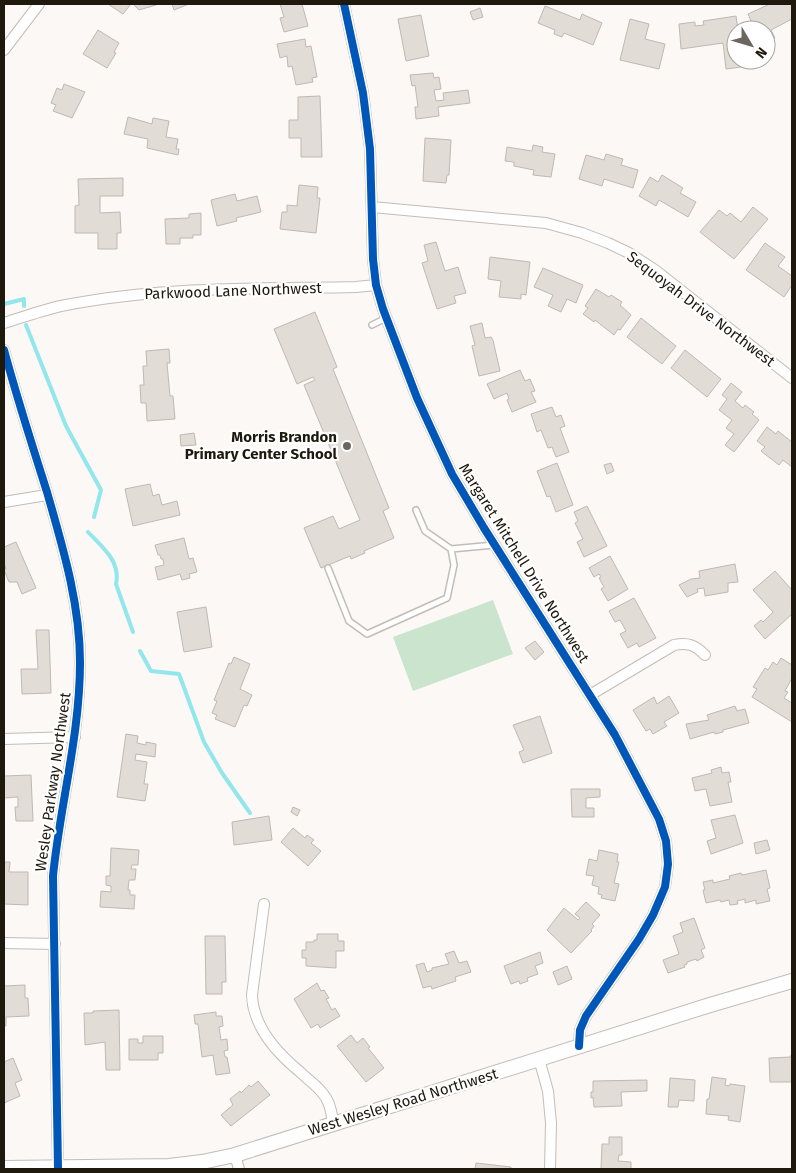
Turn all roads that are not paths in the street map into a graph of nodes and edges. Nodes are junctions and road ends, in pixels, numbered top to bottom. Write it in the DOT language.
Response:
graph roads {
  1 [pos="39,4"];
  2 [pos="344,4"];
  3 [pos="4,50"];
  4 [pos="372,207"];
  5 [pos="376,284"];
  6 [pos="386,318"];
  7 [pos="4,323"];
  8 [pos="372,325"];
  9 [pos="4,350"];
  10 [pos="792,378"];
  11 [pos="47,495"];
  12 [pos="4,502"];
  13 [pos="416,510"];
  14 [pos="494,545"];
  15 [pos="451,549"];
  16 [pos="328,568"];
  17 [pos="704,655"];
  18 [pos="590,695"];
  19 [pos="75,736"];
  20 [pos="4,739"];
  21 [pos="264,904"];
  22 [pos="4,943"];
  23 [pos="55,944"];
  24 [pos="792,981"];
  25 [pos="579,1046"];
  26 [pos="540,1059"];
  27 [pos="333,1124"];
  28 [pos="235,1154"];
  29 [pos="4,1168"];
  30 [pos="58,1168"];
  31 [pos="77,1169"];
  32 [pos="239,1169"];
  33 [pos="550,1169"];
  1 -- 3 [label="street"];
  2 -- 4 [label="street, Margaret Mitchell Drive Northwest"];
  4 -- 5 [label="street, Margaret Mitchell Drive Northwest"];
  4 -- 10 [label="street, Sequoyah Drive Northwest"];
  5 -- 6 [label="street, Margaret Mitchell Drive Northwest"];
  5 -- 7 [label="street, Parkwood Lane Northwest"];
  6 -- 8 [label="lane"];
  6 -- 14 [label="street, Margaret Mitchell Drive Northwest"];
  9 -- 11 [label="street, Wesley Parkway Northwest"];
  11 -- 12 [label="street"];
  11 -- 19 [label="street, Wesley Parkway Northwest"];
  13 -- 15 [label="lane"];
  14 -- 15 [label="lane"];
  14 -- 18 [label="street, Margaret Mitchell Drive Northwest"];
  15 -- 16 [label="lane"];
  17 -- 18 [label="street"];
  18 -- 25 [label="street, Margaret Mitchell Drive Northwest"];
  19 -- 20 [label="street"];
  19 -- 23 [label="street, Wesley Parkway Northwest"];
  21 -- 27 [label="street"];
  22 -- 23 [label="street"];
  23 -- 30 [label="street, Wesley Parkway Northwest"];
  24 -- 25 [label="street, West Wesley Road Northwest"];
  25 -- 26 [label="street, West Wesley Road Northwest"];
  26 -- 27 [label="street, West Wesley Road Northwest"];
  26 -- 33 [label="street"];
  27 -- 28 [label="street, West Wesley Road Northwest"];
  28 -- 31 [label="street, West Wesley Road Northwest"];
  28 -- 32 [label="street"];
  29 -- 30 [label="street, West Wesley Road Northwest"];
  30 -- 31 [label="street, West Wesley Road Northwest"];
}
